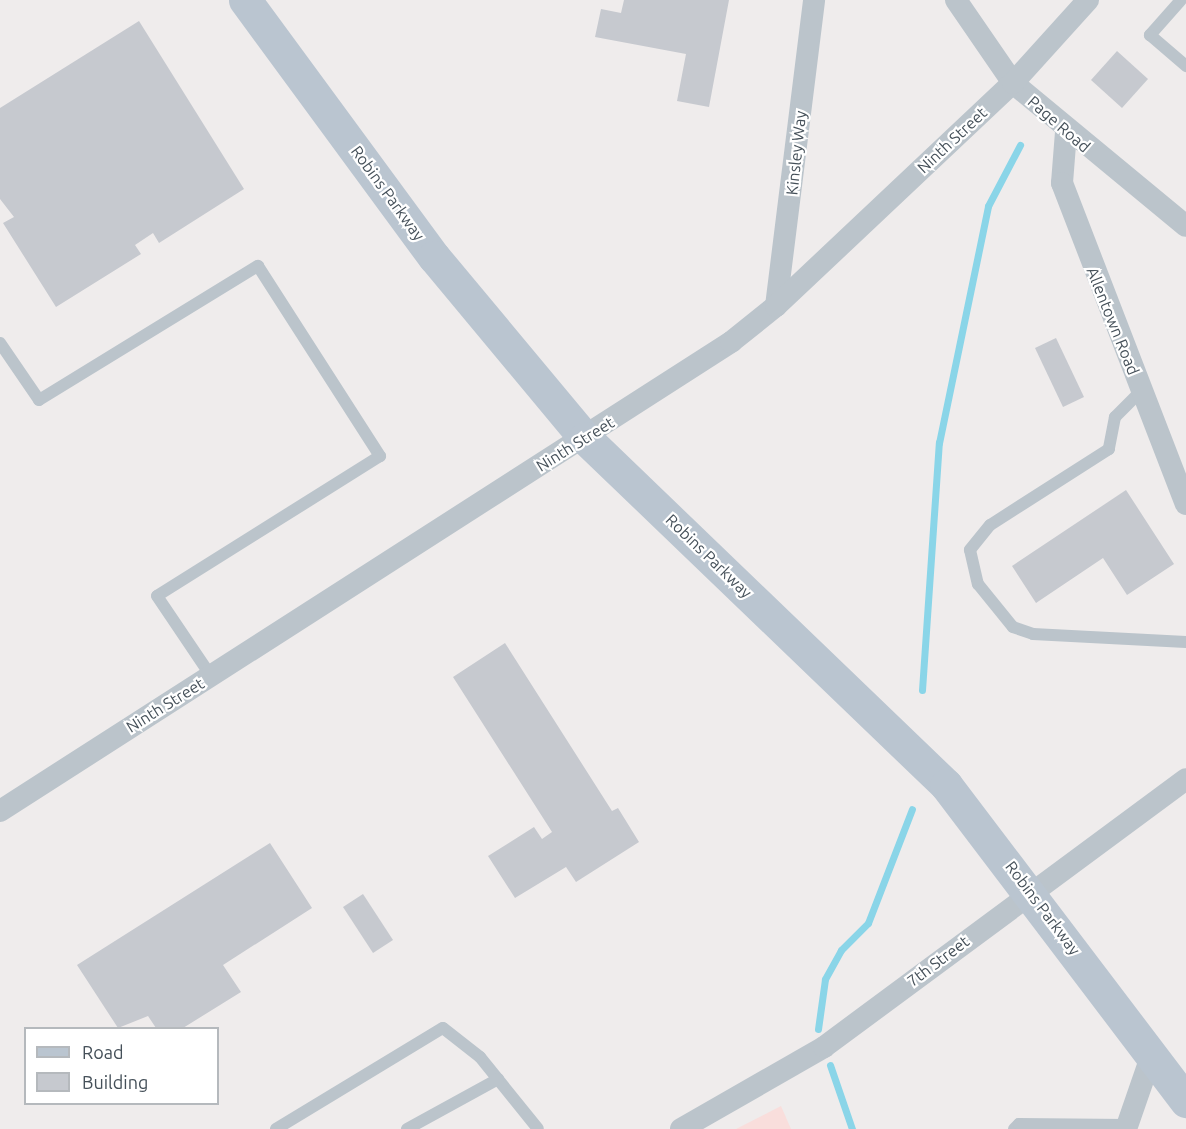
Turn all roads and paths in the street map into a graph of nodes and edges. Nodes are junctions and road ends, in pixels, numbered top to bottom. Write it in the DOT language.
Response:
graph roads {
  1 [pos="245,0"];
  2 [pos="814,0"];
  3 [pos="956,0"];
  4 [pos="1088,0"];
  5 [pos="1181,0"];
  6 [pos="1186,66"];
  7 [pos="1013,83"];
  8 [pos="1066,132"];
  9 [pos="1186,226"];
  10 [pos="776,306"];
  11 [pos="0,343"];
  12 [pos="1141,391"];
  13 [pos="585,438"];
  14 [pos="1186,504"];
  15 [pos="1186,642"];
  16 [pos="211,676"];
  17 [pos="1186,778"];
  18 [pos="0,810"];
  19 [pos="1030,891"];
  20 [pos="1152,1054"];
  21 [pos="498,1079"];
  22 [pos="1186,1101"];
  23 [pos="693,1126"];
  24 [pos="1126,1127"];
  25 [pos="535,1128"];
  26 [pos="276,1129"];
  27 [pos="407,1129"];
  28 [pos="1014,1129"];
  1 -- 13 [label="street, Robins Parkway"];
  2 -- 10 [label="street, Kinsley Way"];
  3 -- 7 [label="street, Page Road"];
  4 -- 7 [label="street, Ninth Street"];
  5 -- 6 [label="lane"];
  7 -- 8 [label="street, Page Road"];
  7 -- 10 [label="street, Ninth Street"];
  8 -- 9 [label="street, Page Road"];
  8 -- 12 [label="street, Allentown Road"];
  10 -- 13 [label="street, Ninth Street"];
  11 -- 16 [label="lane"];
  12 -- 14 [label="street, Allentown Road"];
  12 -- 15 [label="lane"];
  13 -- 16 [label="street, Ninth Street"];
  13 -- 19 [label="street, Robins Parkway"];
  16 -- 18 [label="street, Ninth Street"];
  17 -- 19 [label="street, 7th Street"];
  19 -- 20 [label="street, Robins Parkway"];
  19 -- 23 [label="street, 7th Street"];
  20 -- 22 [label="street, Robins Parkway"];
  20 -- 24 [label="street"];
  21 -- 25 [label="lane"];
  21 -- 26 [label="lane"];
  21 -- 27 [label="lane"];
  24 -- 28 [label="lane"];
}
